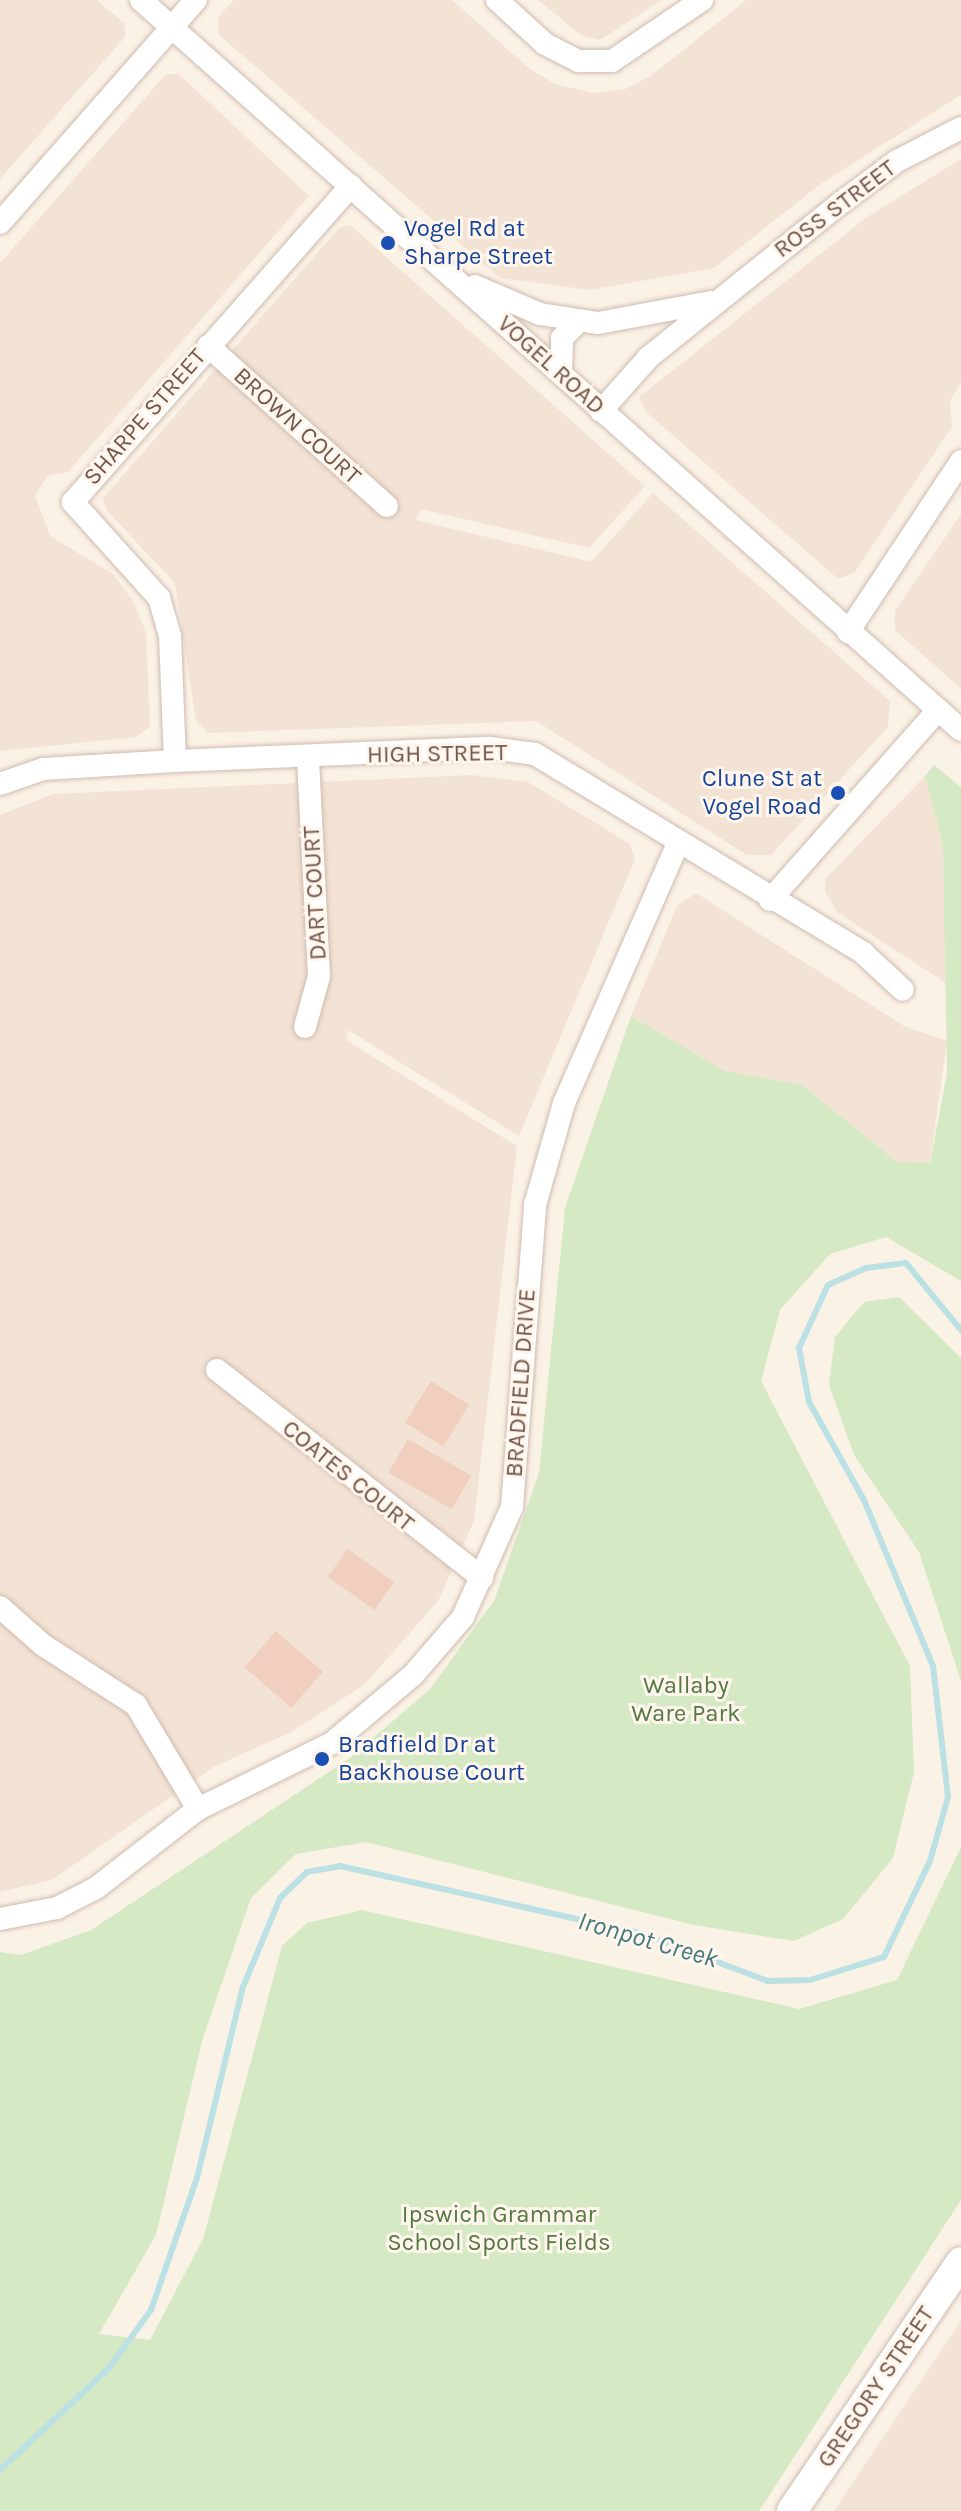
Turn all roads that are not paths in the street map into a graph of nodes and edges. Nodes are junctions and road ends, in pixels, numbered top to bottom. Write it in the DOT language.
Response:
graph roads {
  1 [pos="141,0"];
  2 [pos="196,0"];
  3 [pos="497,0"];
  4 [pos="702,0"];
  5 [pos="172,27"];
  6 [pos="961,128"];
  7 [pos="351,186"];
  8 [pos="2,218"];
  9 [pos="447,272"];
  10 [pos="717,301"];
  11 [pos="579,321"];
  12 [pos="631,321"];
  13 [pos="208,346"];
  14 [pos="649,357"];
  15 [pos="561,374"];
  16 [pos="601,411"];
  17 [pos="961,461"];
  18 [pos="387,506"];
  19 [pos="848,632"];
  20 [pos="938,710"];
  21 [pos="961,730"];
  22 [pos="308,757"];
  23 [pos="175,761"];
  24 [pos="0,784"];
  25 [pos="678,843"];
  26 [pos="770,900"];
  27 [pos="903,990"];
  28 [pos="305,1027"];
  29 [pos="217,1370"];
  30 [pos="482,1578"];
  31 [pos="0,1607"];
  32 [pos="198,1809"];
  33 [pos="0,1919"];
  34 [pos="961,2262"];
  35 [pos="792,2511"];
  1 -- 5 [label="street, VOGEL ROAD"];
  2 -- 5 [label="street"];
  3 -- 4 [label="street"];
  5 -- 7 [label="street, VOGEL ROAD"];
  5 -- 8 [label="street"];
  6 -- 10 [label="street, ROSS STREET"];
  7 -- 9 [label="street, VOGEL ROAD"];
  7 -- 13 [label="street, SHARPE STREET"];
  9 -- 11 [label="street, ROSS STREET"];
  9 -- 15 [label="street, VOGEL ROAD"];
  10 -- 12 [label="street, ROSS STREET"];
  10 -- 14 [label="street, ROSS STREET"];
  11 -- 12 [label="street, ROSS STREET"];
  11 -- 15 [label="street"];
  12 -- 14 [label="street"];
  13 -- 18 [label="street, BROWN COURT"];
  13 -- 23 [label="street, SHARPE STREET"];
  14 -- 16 [label="street, ROSS STREET"];
  15 -- 16 [label="street, VOGEL ROAD"];
  16 -- 19 [label="street, VOGEL ROAD"];
  17 -- 19 [label="street"];
  19 -- 20 [label="street, VOGEL ROAD"];
  20 -- 21 [label="street, VOGEL ROAD"];
  20 -- 26 [label="street"];
  22 -- 23 [label="street, HIGH STREET"];
  22 -- 25 [label="street, HIGH STREET"];
  22 -- 28 [label="street, DART COURT"];
  23 -- 24 [label="street, HIGH STREET"];
  25 -- 26 [label="street, HIGH STREET"];
  25 -- 30 [label="street, BRADFIELD DRIVE"];
  26 -- 27 [label="street, HIGH STREET"];
  29 -- 30 [label="street, COATES COURT"];
  30 -- 32 [label="street, BRADFIELD DRIVE"];
  31 -- 32 [label="street"];
  32 -- 33 [label="street, BRADFIELD DRIVE"];
  34 -- 35 [label="main road, GREGORY STREET"];
}
